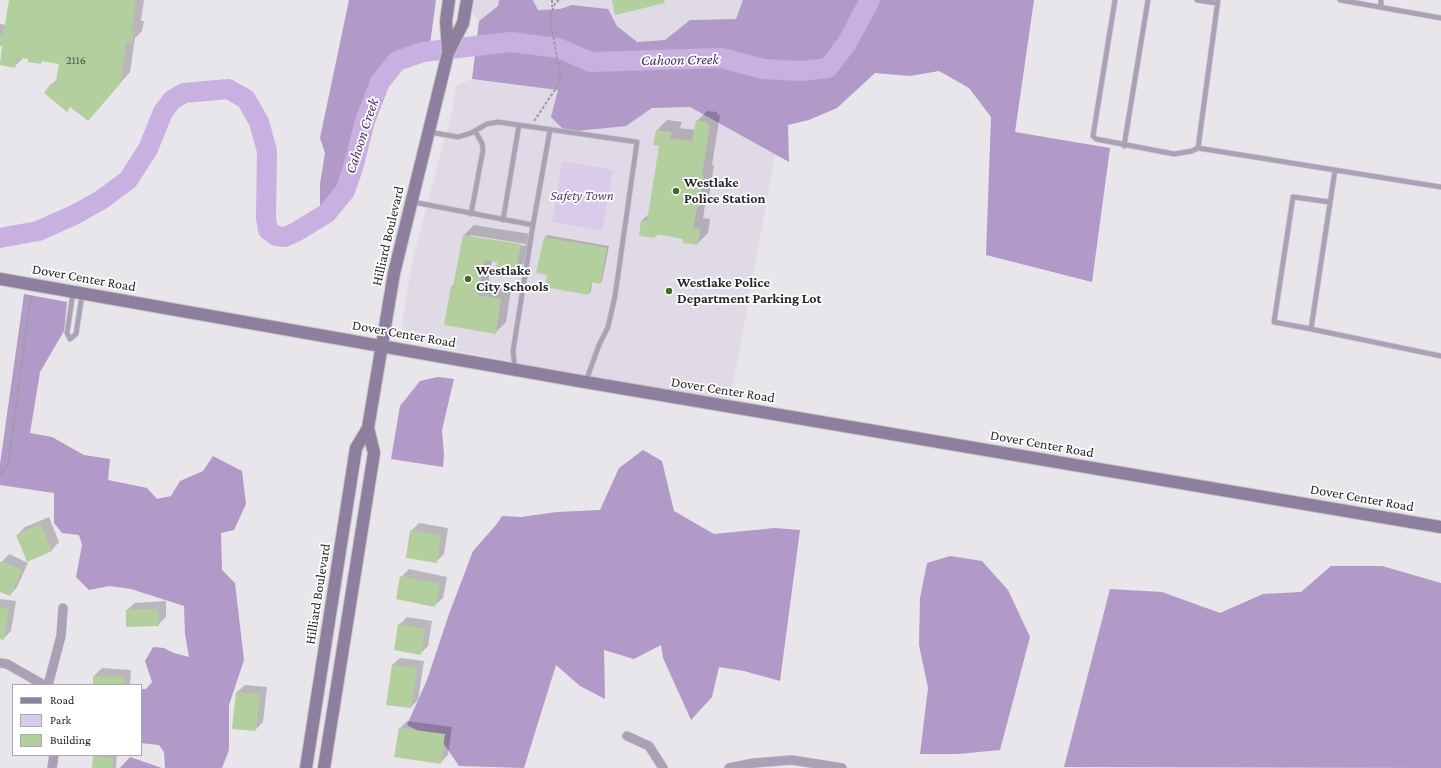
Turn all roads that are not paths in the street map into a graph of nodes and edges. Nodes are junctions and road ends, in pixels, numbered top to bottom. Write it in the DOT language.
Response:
graph roads {
  1 [pos="449,0"];
  2 [pos="467,0"];
  3 [pos="1115,0"];
  4 [pos="1148,0"];
  5 [pos="1197,0"];
  6 [pos="1340,0"];
  7 [pos="1381,0"];
  8 [pos="1217,2"];
  9 [pos="1381,7"];
  10 [pos="1441,18"];
  11 [pos="448,53"];
  12 [pos="519,125"];
  13 [pos="550,130"];
  14 [pos="475,131"];
  15 [pos="429,132"];
  16 [pos="1124,146"];
  17 [pos="1198,148"];
  18 [pos="1335,170"];
  19 [pos="1441,187"];
  20 [pos="411,202"];
  21 [pos="1330,202"];
  22 [pos="471,214"];
  23 [pos="503,220"];
  24 [pos="533,225"];
  25 [pos="0,279"];
  26 [pos="78,292"];
  27 [pos="1311,329"];
  28 [pos="381,346"];
  29 [pos="1441,356"];
  30 [pos="515,370"];
  31 [pos="585,382"];
  32 [pos="368,428"];
  33 [pos="1441,527"];
  34 [pos="63,608"];
  35 [pos="0,663"];
  36 [pos="42,684"];
  37 [pos="48,684"];
  38 [pos="627,736"];
  39 [pos="54,756"];
  40 [pos="838,767"];
  41 [pos="52,768"];
  42 [pos="306,768"];
  43 [pos="324,768"];
  44 [pos="663,768"];
  45 [pos="729,768"];
  1 -- 11 [label="street, Hilliard Boulevard"];
  2 -- 11 [label="street, Hilliard Boulevard"];
  3 -- 16 [label="lane"];
  4 -- 16 [label="lane"];
  5 -- 8 [label="lane"];
  6 -- 9 [label="lane"];
  7 -- 9 [label="lane"];
  8 -- 17 [label="lane"];
  9 -- 10 [label="lane"];
  11 -- 15 [label="street, Hilliard Boulevard"];
  12 -- 13 [label="lane"];
  12 -- 14 [label="lane"];
  12 -- 23 [label="lane"];
  13 -- 24 [label="lane"];
  13 -- 31 [label="lane"];
  14 -- 15 [label="lane"];
  14 -- 22 [label="lane"];
  15 -- 20 [label="street, Hilliard Boulevard"];
  16 -- 17 [label="lane"];
  17 -- 18 [label="lane"];
  18 -- 19 [label="lane"];
  18 -- 21 [label="lane"];
  20 -- 22 [label="lane"];
  20 -- 28 [label="street, Hilliard Boulevard"];
  21 -- 27 [label="lane"];
  21 -- 27 [label="lane"];
  22 -- 23 [label="lane"];
  23 -- 24 [label="lane"];
  24 -- 30 [label="lane"];
  25 -- 26 [label="street, Dover Center Road"];
  26 -- 26 [label="lane"];
  26 -- 28 [label="street, Dover Center Road"];
  27 -- 29 [label="lane"];
  28 -- 30 [label="street, Dover Center Road"];
  28 -- 32 [label="street, Hilliard Boulevard"];
  30 -- 31 [label="street, Dover Center Road"];
  31 -- 33 [label="street, Dover Center Road"];
  32 -- 42 [label="street, Hilliard Boulevard"];
  32 -- 43 [label="street, Hilliard Boulevard"];
  34 -- 37 [label="street"];
  35 -- 36 [label="street"];
  38 -- 44 [label="street"];
  39 -- 41 [label="street"];
  40 -- 45 [label="street"];
}
